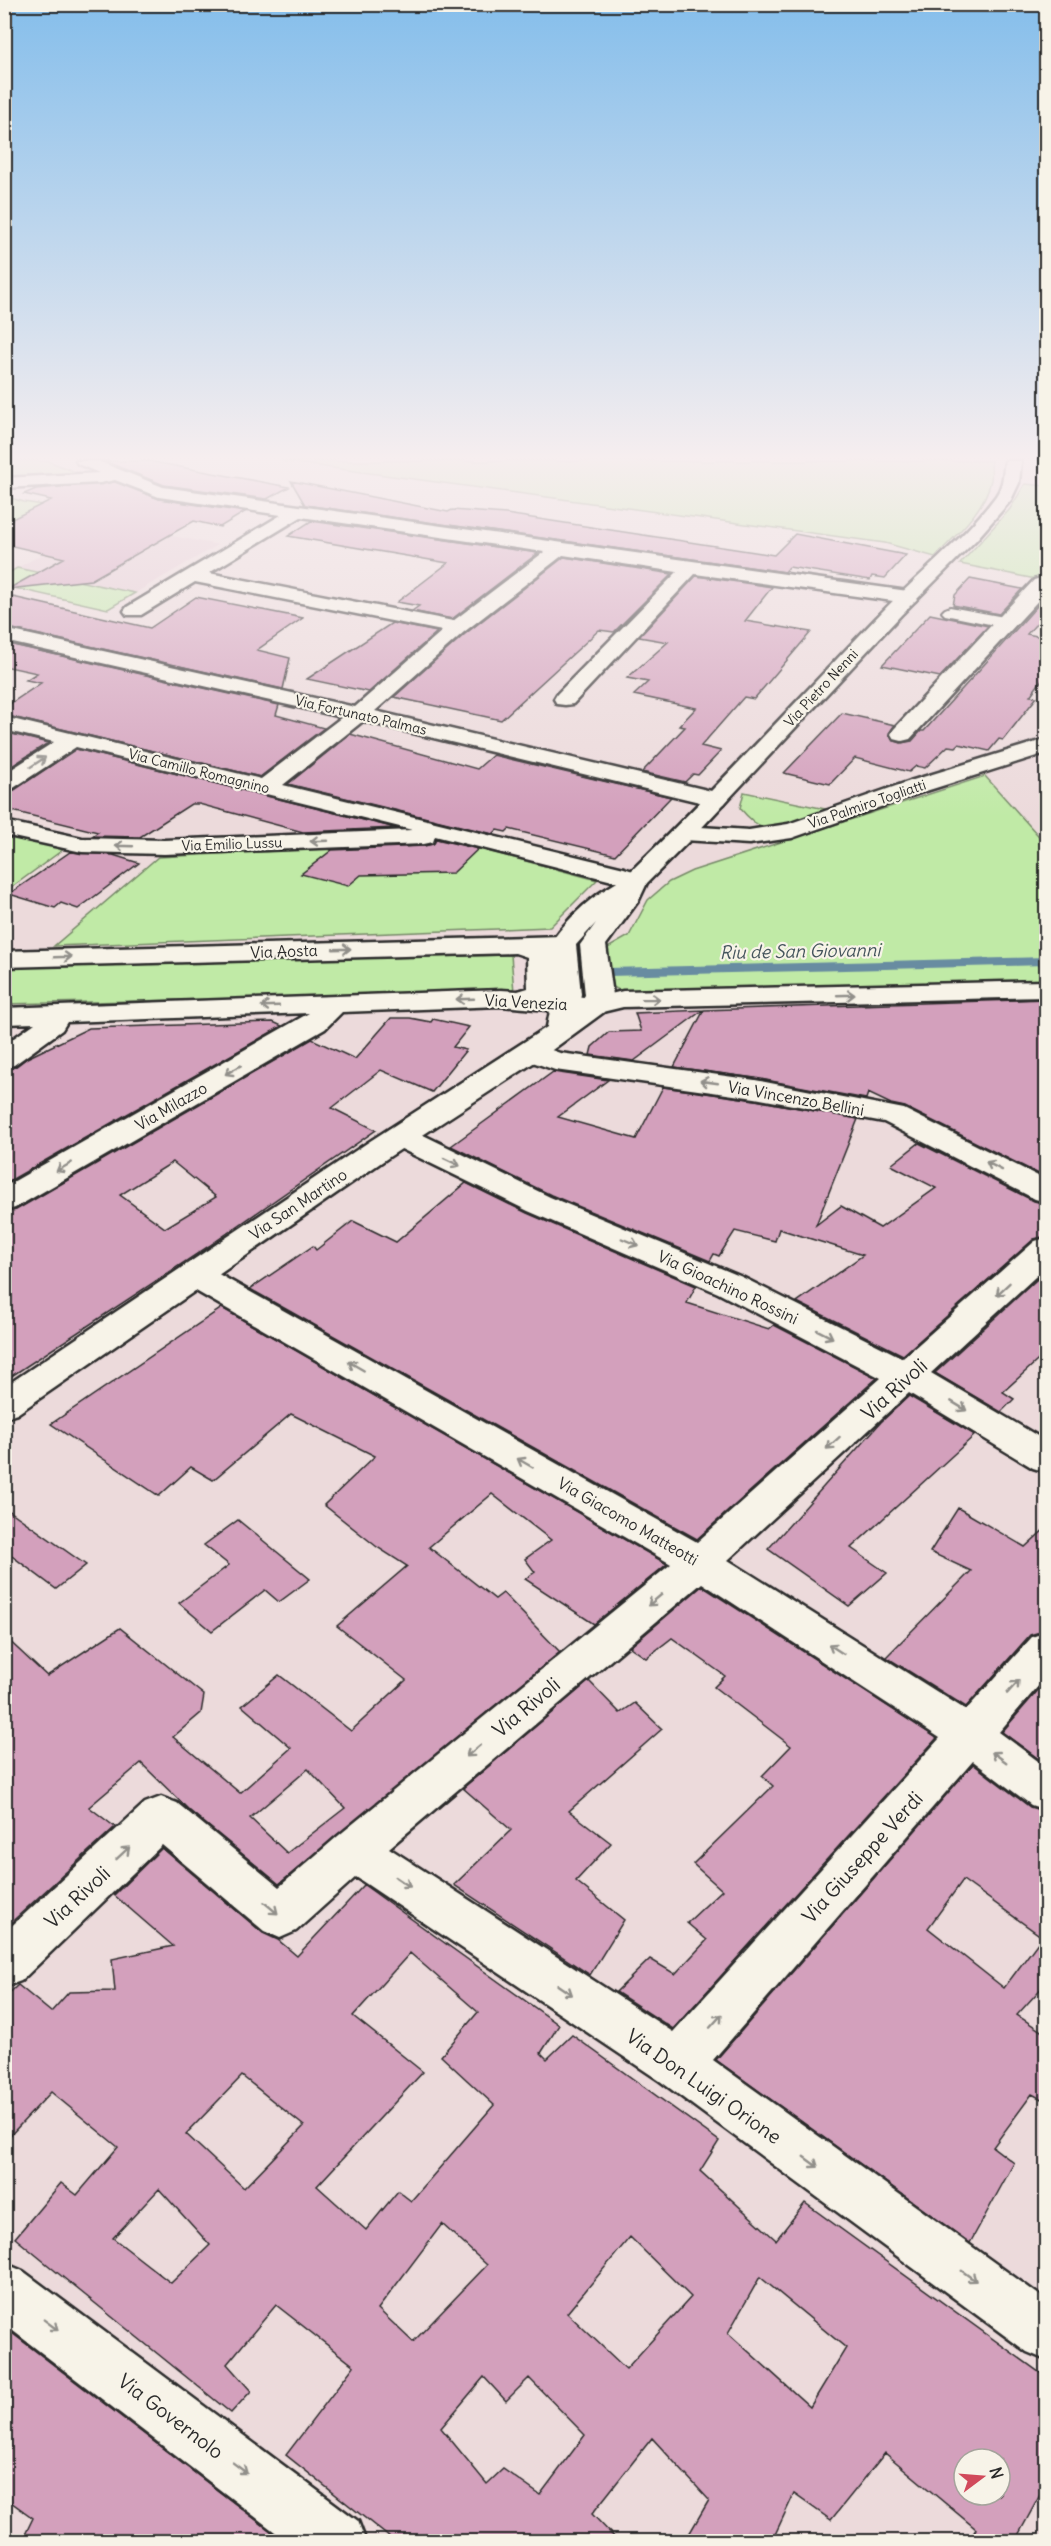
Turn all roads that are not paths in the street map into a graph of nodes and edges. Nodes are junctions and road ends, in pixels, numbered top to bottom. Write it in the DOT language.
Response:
graph roads {
  1 [pos="187,580"];
  2 [pos="213,580"];
  3 [pos="520,580"];
  4 [pos="680,580"];
  5 [pos="779,580"];
  6 [pos="925,580"];
  7 [pos="1047,586"];
  8 [pos="908,597"];
  9 [pos="134,611"];
  10 [pos="950,612"];
  11 [pos="1004,622"];
  12 [pos="457,628"];
  13 [pos="5,635"];
  14 [pos="565,699"];
  15 [pos="358,714"];
  16 [pos="4,723"];
  17 [pos="902,734"];
  18 [pos="72,740"];
  19 [pos="1042,741"];
  20 [pos="4,784"];
  21 [pos="266,787"];
  22 [pos="716,799"];
  23 [pos="394,819"];
  24 [pos="4,828"];
  25 [pos="684,833"];
  26 [pos="462,835"];
  27 [pos="378,838"];
  28 [pos="636,880"];
  29 [pos="514,945"];
  30 [pos="563,946"];
  31 [pos="4,959"];
  32 [pos="1047,989"];
  33 [pos="520,999"];
  34 [pos="596,1001"];
  35 [pos="334,1004"];
  36 [pos="564,1009"];
  37 [pos="55,1014"];
  38 [pos="4,1016"];
  39 [pos="531,1052"];
  40 [pos="4,1059"];
  41 [pos="400,1136"];
  42 [pos="1047,1192"];
  43 [pos="4,1201"];
  44 [pos="1047,1249"];
  45 [pos="194,1275"];
  46 [pos="908,1376"];
  47 [pos="4,1405"];
  48 [pos="1047,1458"];
  49 [pos="700,1562"];
  50 [pos="1047,1649"];
  51 [pos="970,1735"];
  52 [pos="1047,1791"];
  53 [pos="354,1850"];
  54 [pos="4,1965"];
  55 [pos="677,2064"];
  56 [pos="4,2290"];
  57 [pos="1047,2332"];
  58 [pos="337,2541"];
  1 -- 9 [label="street"];
  2 -- 12 [label="street"];
  3 -- 12 [label="street"];
  4 -- 14 [label="street"];
  5 -- 8 [label="street"];
  6 -- 8 [label="street, Via Pietro Nenni"];
  7 -- 11 [label="street"];
  8 -- 22 [label="street, Via Pietro Nenni"];
  10 -- 11 [label="street"];
  11 -- 17 [label="street"];
  12 -- 15 [label="street"];
  13 -- 15 [label="street, Via Fortunato Palmas"];
  15 -- 21 [label="street"];
  15 -- 22 [label="street, Via Fortunato Palmas"];
  16 -- 18 [label="street, Via Camillo Romagnino"];
  20 -- 18 [label="street, one-way"];
  18 -- 21 [label="street, Via Camillo Romagnino"];
  19 -- 25 [label="street, Via Palmiro Togliatti"];
  21 -- 23 [label="street, Via Camillo Romagnino"];
  22 -- 25 [label="street, Via Pietro Nenni"];
  23 -- 26 [label="street, Via Camillo Romagnino"];
  23 -- 27 [label="street"];
  27 -- 24 [label="street, Via Emilio Lussu, one-way"];
  25 -- 28 [label="street, Via Pietro Nenni"];
  26 -- 27 [label="street, Via Emilio Lussu"];
  26 -- 28 [label="street, Via Camillo Romagnino"];
  28 -- 30 [label="street, Via Pietro Nenni"];
  28 -- 34 [label="street, Via Pietro Nenni"];
  29 -- 30 [label="street, Via Aosta"];
  31 -- 29 [label="street, Via Aosta, one-way"];
  29 -- 33 [label="street"];
  30 -- 36 [label="street"];
  34 -- 32 [label="street, one-way"];
  33 -- 35 [label="street, Via Venezia, one-way"];
  33 -- 36 [label="street, Via Venezia"];
  34 -- 36 [label="street, Via San Martino"];
  35 -- 37 [label="street, Via Venezia, one-way"];
  35 -- 43 [label="street, Via Milazzo, one-way"];
  36 -- 39 [label="street, Via San Martino"];
  37 -- 38 [label="street, Via Venezia"];
  37 -- 40 [label="street"];
  39 -- 41 [label="street, Via San Martino"];
  42 -- 39 [label="street, Via Vincenzo Bellini, one-way"];
  41 -- 45 [label="street, Via San Martino"];
  41 -- 46 [label="street, Via Gioachino Rossini, one-way"];
  44 -- 46 [label="street, Via Rivoli, one-way"];
  45 -- 47 [label="street, Via San Martino"];
  49 -- 45 [label="street, Via Giacomo Matteotti, one-way"];
  46 -- 48 [label="street, Via Gioachino Rossini, one-way"];
  46 -- 49 [label="street, Via Rivoli, one-way"];
  51 -- 49 [label="street, Via Giacomo Matteotti, one-way"];
  49 -- 53 [label="street, Via Rivoli, one-way"];
  51 -- 50 [label="street, Via Giuseppe Verdi, one-way"];
  52 -- 51 [label="street, Via Giacomo Matteotti, one-way"];
  55 -- 51 [label="street, Via Giuseppe Verdi, one-way"];
  54 -- 53 [label="street, Via Rivoli, one-way"];
  53 -- 55 [label="street, Via Don Luigi Orione, one-way"];
  55 -- 57 [label="street, Via Don Luigi Orione, one-way"];
  56 -- 58 [label="street, Via Governolo, one-way"];
}
